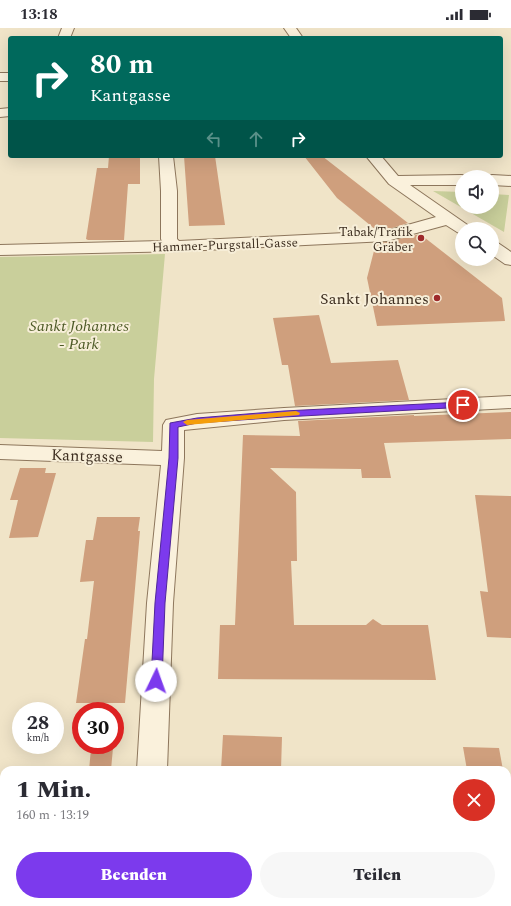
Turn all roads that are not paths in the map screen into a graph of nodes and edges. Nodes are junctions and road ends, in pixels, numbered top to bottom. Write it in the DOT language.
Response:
graph roads {
  1 [pos="166,158"];
  2 [pos="375,158"];
  3 [pos="455,180"];
  4 [pos="499,180"];
  5 [pos="394,181"];
  6 [pos="511,181"];
  7 [pos="448,219"];
  8 [pos="455,223"];
  9 [pos="174,246"];
  10 [pos="0,250"];
  11 [pos="499,252"];
  12 [pos="511,260"];
  13 [pos="511,402"];
  14 [pos="0,452"];
  15 [pos="173,458"];
  16 [pos="152,766"];
  1 -- 9 [label="street"];
  2 -- 5 [label="street"];
  3 -- 5 [label="street"];
  4 -- 6 [label="street"];
  5 -- 7 [label="street"];
  7 -- 8 [label="street"];
  7 -- 9 [label="street, Hammer-Purgstall-Gasse"];
  9 -- 10 [label="street, Hammer-Purgstall-Gasse"];
  11 -- 12 [label="street"];
  13 -- 15 [label="street"];
  14 -- 15 [label="street, Kantgasse"];
  15 -- 16 [label="street"];
}
